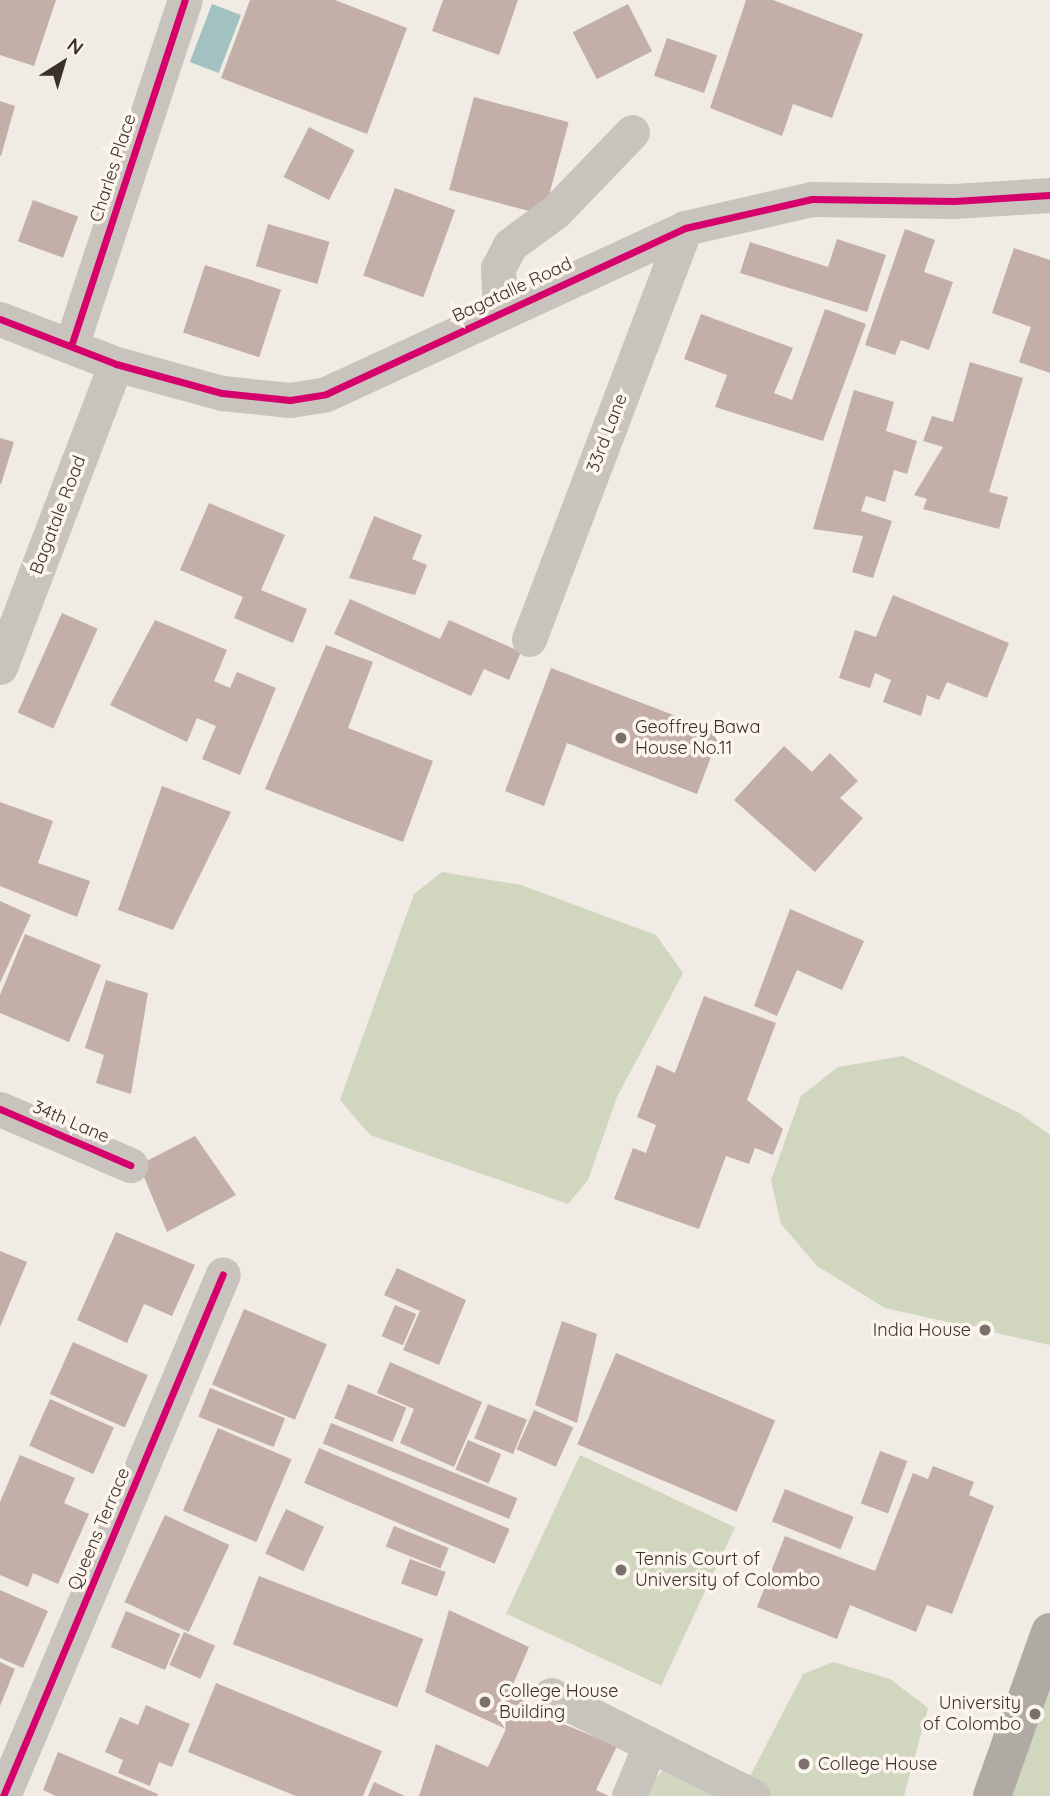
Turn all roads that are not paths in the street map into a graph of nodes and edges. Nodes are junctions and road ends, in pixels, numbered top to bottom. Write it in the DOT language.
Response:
graph roads {
  1 [pos="185,0"];
  2 [pos="632,132"];
  3 [pos="1050,195"];
  4 [pos="685,228"];
  5 [pos="500,313"];
  6 [pos="0,319"];
  7 [pos="71,346"];
  8 [pos="116,364"];
  9 [pos="529,639"];
  10 [pos="0,667"];
  11 [pos="0,1109"];
  12 [pos="130,1165"];
  13 [pos="223,1274"];
  14 [pos="1050,1632"];
  15 [pos="551,1695"];
  16 [pos="650,1745"];
  17 [pos="4,1796"];
  18 [pos="629,1796"];
  19 [pos="753,1796"];
  20 [pos="992,1796"];
  1 -- 7 [label="street, Charles Place"];
  2 -- 5 [label="street"];
  3 -- 4 [label="street, Bagatalle Road"];
  4 -- 5 [label="street, Bagatalle Road"];
  4 -- 9 [label="street, 33rd Lane"];
  5 -- 8 [label="street, Bagatalle Road"];
  6 -- 7 [label="street, Bagatalle Road"];
  7 -- 8 [label="street, Bagatalle Road"];
  8 -- 10 [label="street, Bagatale Road"];
  11 -- 12 [label="street, 34th Lane"];
  13 -- 17 [label="street, Queens Terrace"];
  14 -- 20 [label="highway"];
  15 -- 16 [label="street"];
  16 -- 18 [label="street"];
  16 -- 19 [label="street"];
}
